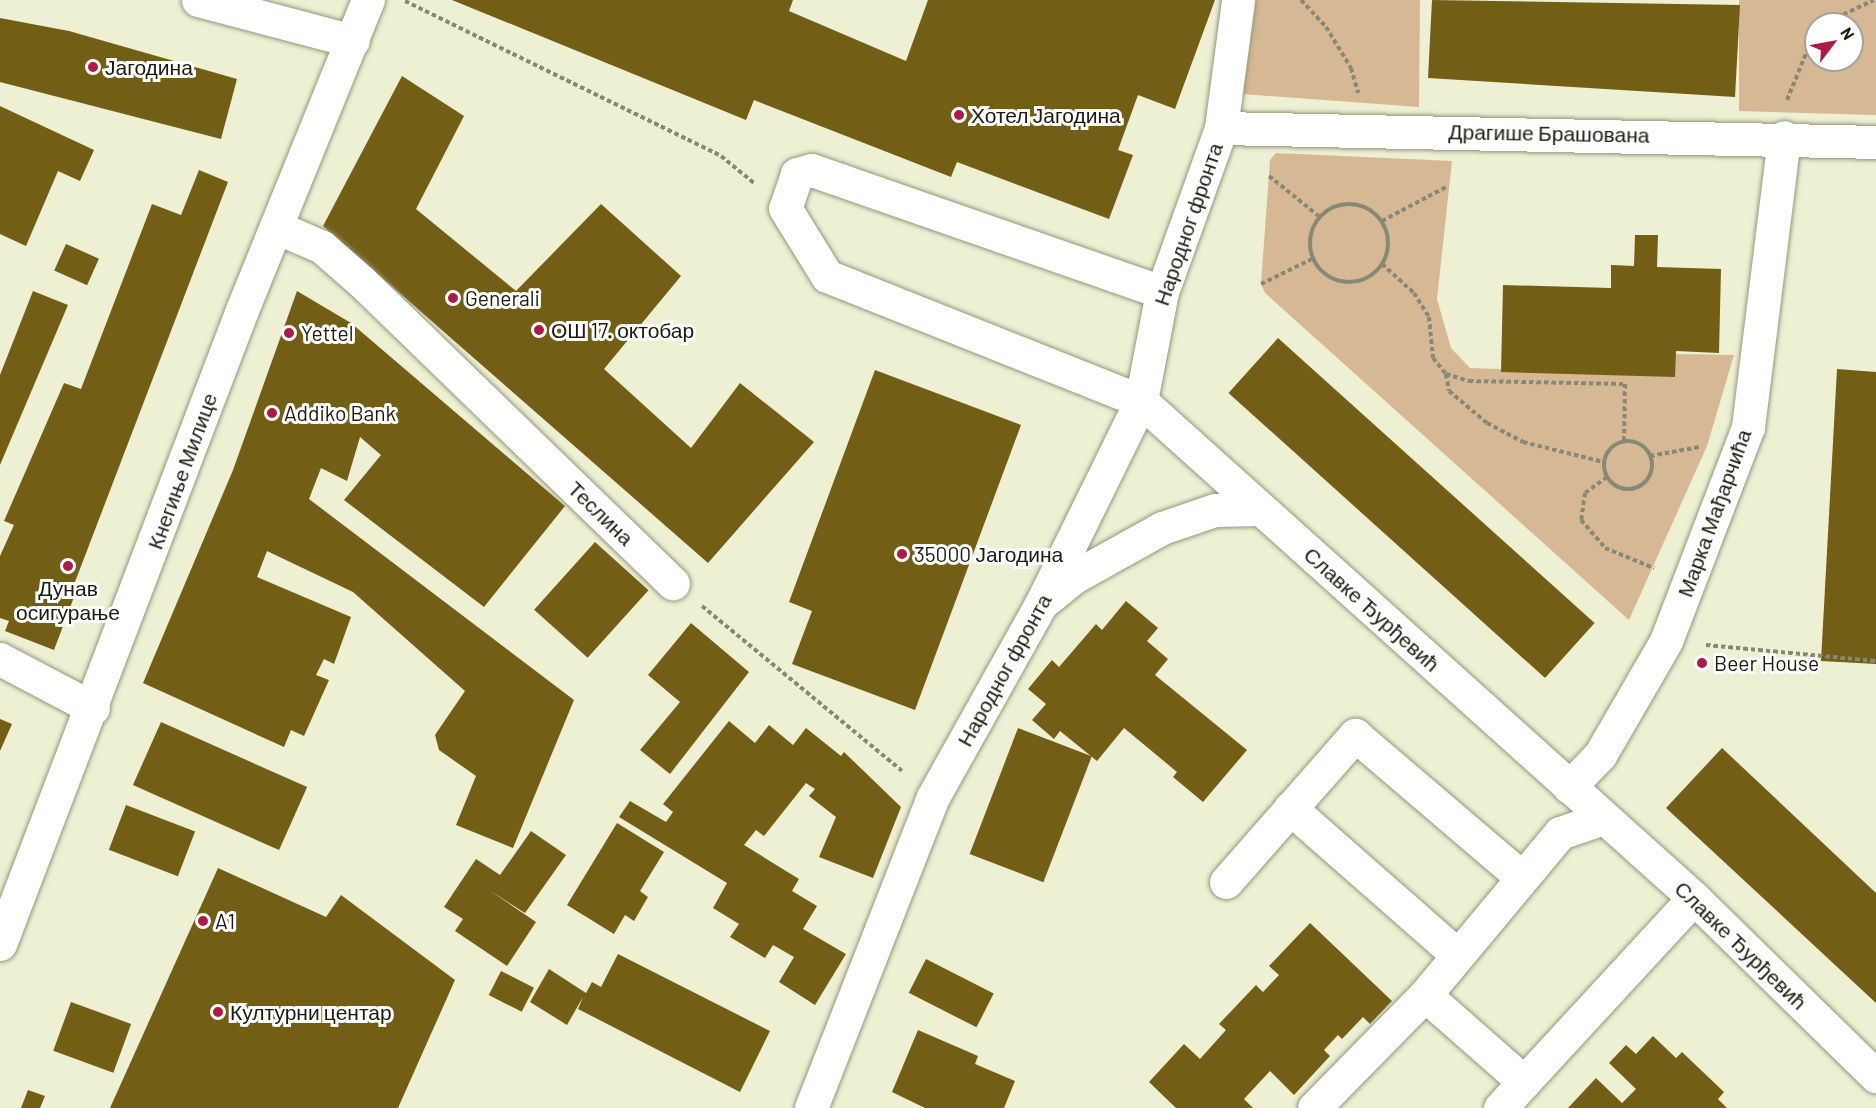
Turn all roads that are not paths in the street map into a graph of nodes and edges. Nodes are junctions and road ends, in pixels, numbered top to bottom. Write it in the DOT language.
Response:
graph roads {
  1 [pos="198,0"];
  2 [pos="368,0"];
  3 [pos="1238,0"];
  4 [pos="353,41"];
  5 [pos="1221,128"];
  6 [pos="1784,137"];
  7 [pos="1876,142"];
  8 [pos="276,226"];
  9 [pos="1162,292"];
  10 [pos="1140,401"];
  11 [pos="1261,509"];
  12 [pos="673,583"];
  13 [pos="1041,604"];
  14 [pos="0,659"];
  15 [pos="93,708"];
  16 [pos="1569,787"];
  17 [pos="1290,808"];
  18 [pos="1603,818"];
  19 [pos="1519,875"];
  20 [pos="1226,882"];
  21 [pos="1694,898"];
  22 [pos="0,944"];
  23 [pos="1456,954"];
  24 [pos="1425,994"];
  25 [pos="1876,1076"];
  26 [pos="1524,1082"];
  27 [pos="811,1108"];
  28 [pos="1314,1108"];
  29 [pos="1500,1108"];
  1 -- 4 [label="street"];
  2 -- 4 [label="street, Кнегиње Милице"];
  3 -- 5 [label="street, Народног фронта"];
  4 -- 8 [label="street, Кнегиње Милице"];
  5 -- 6 [label="street, Драгише Брашована"];
  5 -- 9 [label="street, Народног фронта"];
  6 -- 7 [label="street, Драгише Брашована"];
  6 -- 16 [label="street, Марка Мађарчића"];
  8 -- 12 [label="street, Теслина"];
  8 -- 15 [label="street, Кнегиње Милице"];
  9 -- 10 [label="street, Народног фронта"];
  9 -- 10 [label="street, Славке Ђурђевић"];
  10 -- 11 [label="street, Славке Ђурђевић"];
  10 -- 13 [label="street, Народног фронта"];
  11 -- 13 [label="street"];
  11 -- 16 [label="street, Славке Ђурђевић"];
  13 -- 27 [label="street, Народног фронта"];
  14 -- 15 [label="street"];
  15 -- 22 [label="street, Кнегиње Милице"];
  16 -- 18 [label="street, Славке Ђурђевић"];
  17 -- 19 [label="street"];
  17 -- 20 [label="street"];
  17 -- 23 [label="street"];
  18 -- 19 [label="street"];
  18 -- 21 [label="street, Славке Ђурђевић"];
  19 -- 23 [label="street"];
  21 -- 25 [label="street, Славке Ђурђевић"];
  21 -- 26 [label="street"];
  23 -- 24 [label="street"];
  24 -- 26 [label="street"];
  24 -- 28 [label="street"];
  26 -- 29 [label="street"];
}
